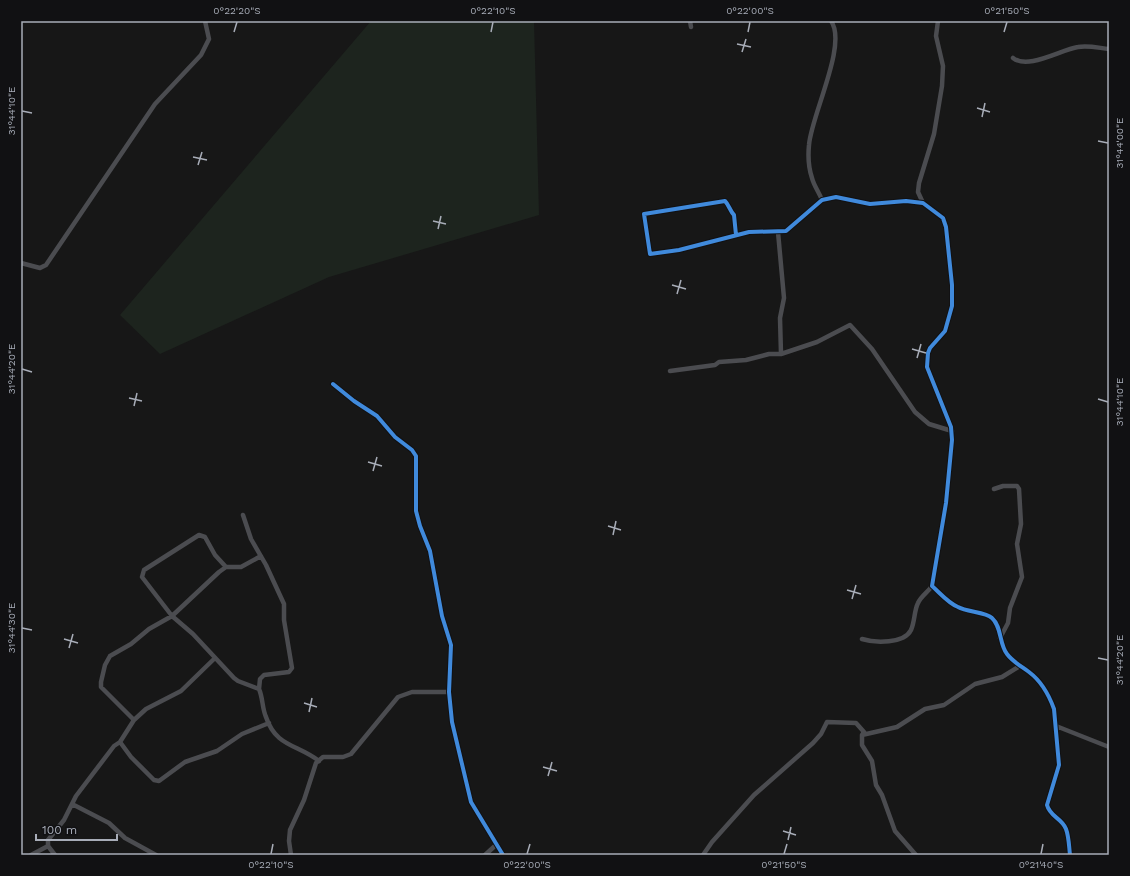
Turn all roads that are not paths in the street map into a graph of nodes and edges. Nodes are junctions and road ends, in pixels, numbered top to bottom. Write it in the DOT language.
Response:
graph roads {
  1 [pos="205,21"];
  2 [pos="690,21"];
  3 [pos="831,21"];
  4 [pos="938,21"];
  5 [pos="691,27"];
  6 [pos="1109,50"];
  7 [pos="1013,58"];
  8 [pos="822,200"];
  9 [pos="923,203"];
  10 [pos="778,232"];
  11 [pos="736,235"];
  12 [pos="21,264"];
  13 [pos="781,354"];
  14 [pos="670,371"];
  15 [pos="333,384"];
  16 [pos="952,431"];
  17 [pos="994,489"];
  18 [pos="243,515"];
  19 [pos="261,556"];
  20 [pos="226,567"];
  21 [pos="932,586"];
  22 [pos="172,616"];
  23 [pos="1000,638"];
  24 [pos="862,639"];
  25 [pos="215,658"];
  26 [pos="1020,666"];
  27 [pos="259,689"];
  28 [pos="448,692"];
  29 [pos="134,720"];
  30 [pos="269,723"];
  31 [pos="1056,726"];
  32 [pos="862,735"];
  33 [pos="120,742"];
  34 [pos="1109,747"];
  35 [pos="319,761"];
  36 [pos="72,804"];
  37 [pos="497,844"];
  38 [pos="48,846"];
  39 [pos="31,855"];
  40 [pos="55,855"];
  41 [pos="156,855"];
  42 [pos="291,855"];
  43 [pos="485,855"];
  44 [pos="503,855"];
  45 [pos="703,855"];
  46 [pos="916,855"];
  47 [pos="1070,855"];
  1 -- 12 [label="street"];
  2 -- 5 [label="street"];
  3 -- 8 [label="street"];
  4 -- 9 [label="street"];
  6 -- 7 [label="street"];
  8 -- 9 [label="street"];
  8 -- 10 [label="street"];
  9 -- 16 [label="street"];
  10 -- 11 [label="street"];
  10 -- 13 [label="street"];
  11 -- 11 [label="street"];
  13 -- 14 [label="street"];
  13 -- 16 [label="street"];
  15 -- 28 [label="street"];
  16 -- 21 [label="street"];
  17 -- 23 [label="street"];
  18 -- 19 [label="street"];
  19 -- 20 [label="street"];
  19 -- 27 [label="street"];
  20 -- 22 [label="street"];
  20 -- 22 [label="street"];
  21 -- 23 [label="street"];
  21 -- 24 [label="street"];
  22 -- 25 [label="street"];
  22 -- 29 [label="street"];
  23 -- 26 [label="street"];
  25 -- 27 [label="street"];
  25 -- 29 [label="street"];
  26 -- 31 [label="street"];
  26 -- 32 [label="street"];
  27 -- 30 [label="street"];
  28 -- 35 [label="street"];
  28 -- 37 [label="street"];
  29 -- 33 [label="street"];
  30 -- 33 [label="street"];
  30 -- 35 [label="street"];
  31 -- 34 [label="street"];
  31 -- 47 [label="street"];
  32 -- 45 [label="street"];
  32 -- 46 [label="street"];
  33 -- 36 [label="street"];
  35 -- 42 [label="street"];
  36 -- 38 [label="street"];
  36 -- 41 [label="street"];
  37 -- 43 [label="street"];
  37 -- 44 [label="street"];
  38 -- 39 [label="street"];
  38 -- 40 [label="street"];
}
